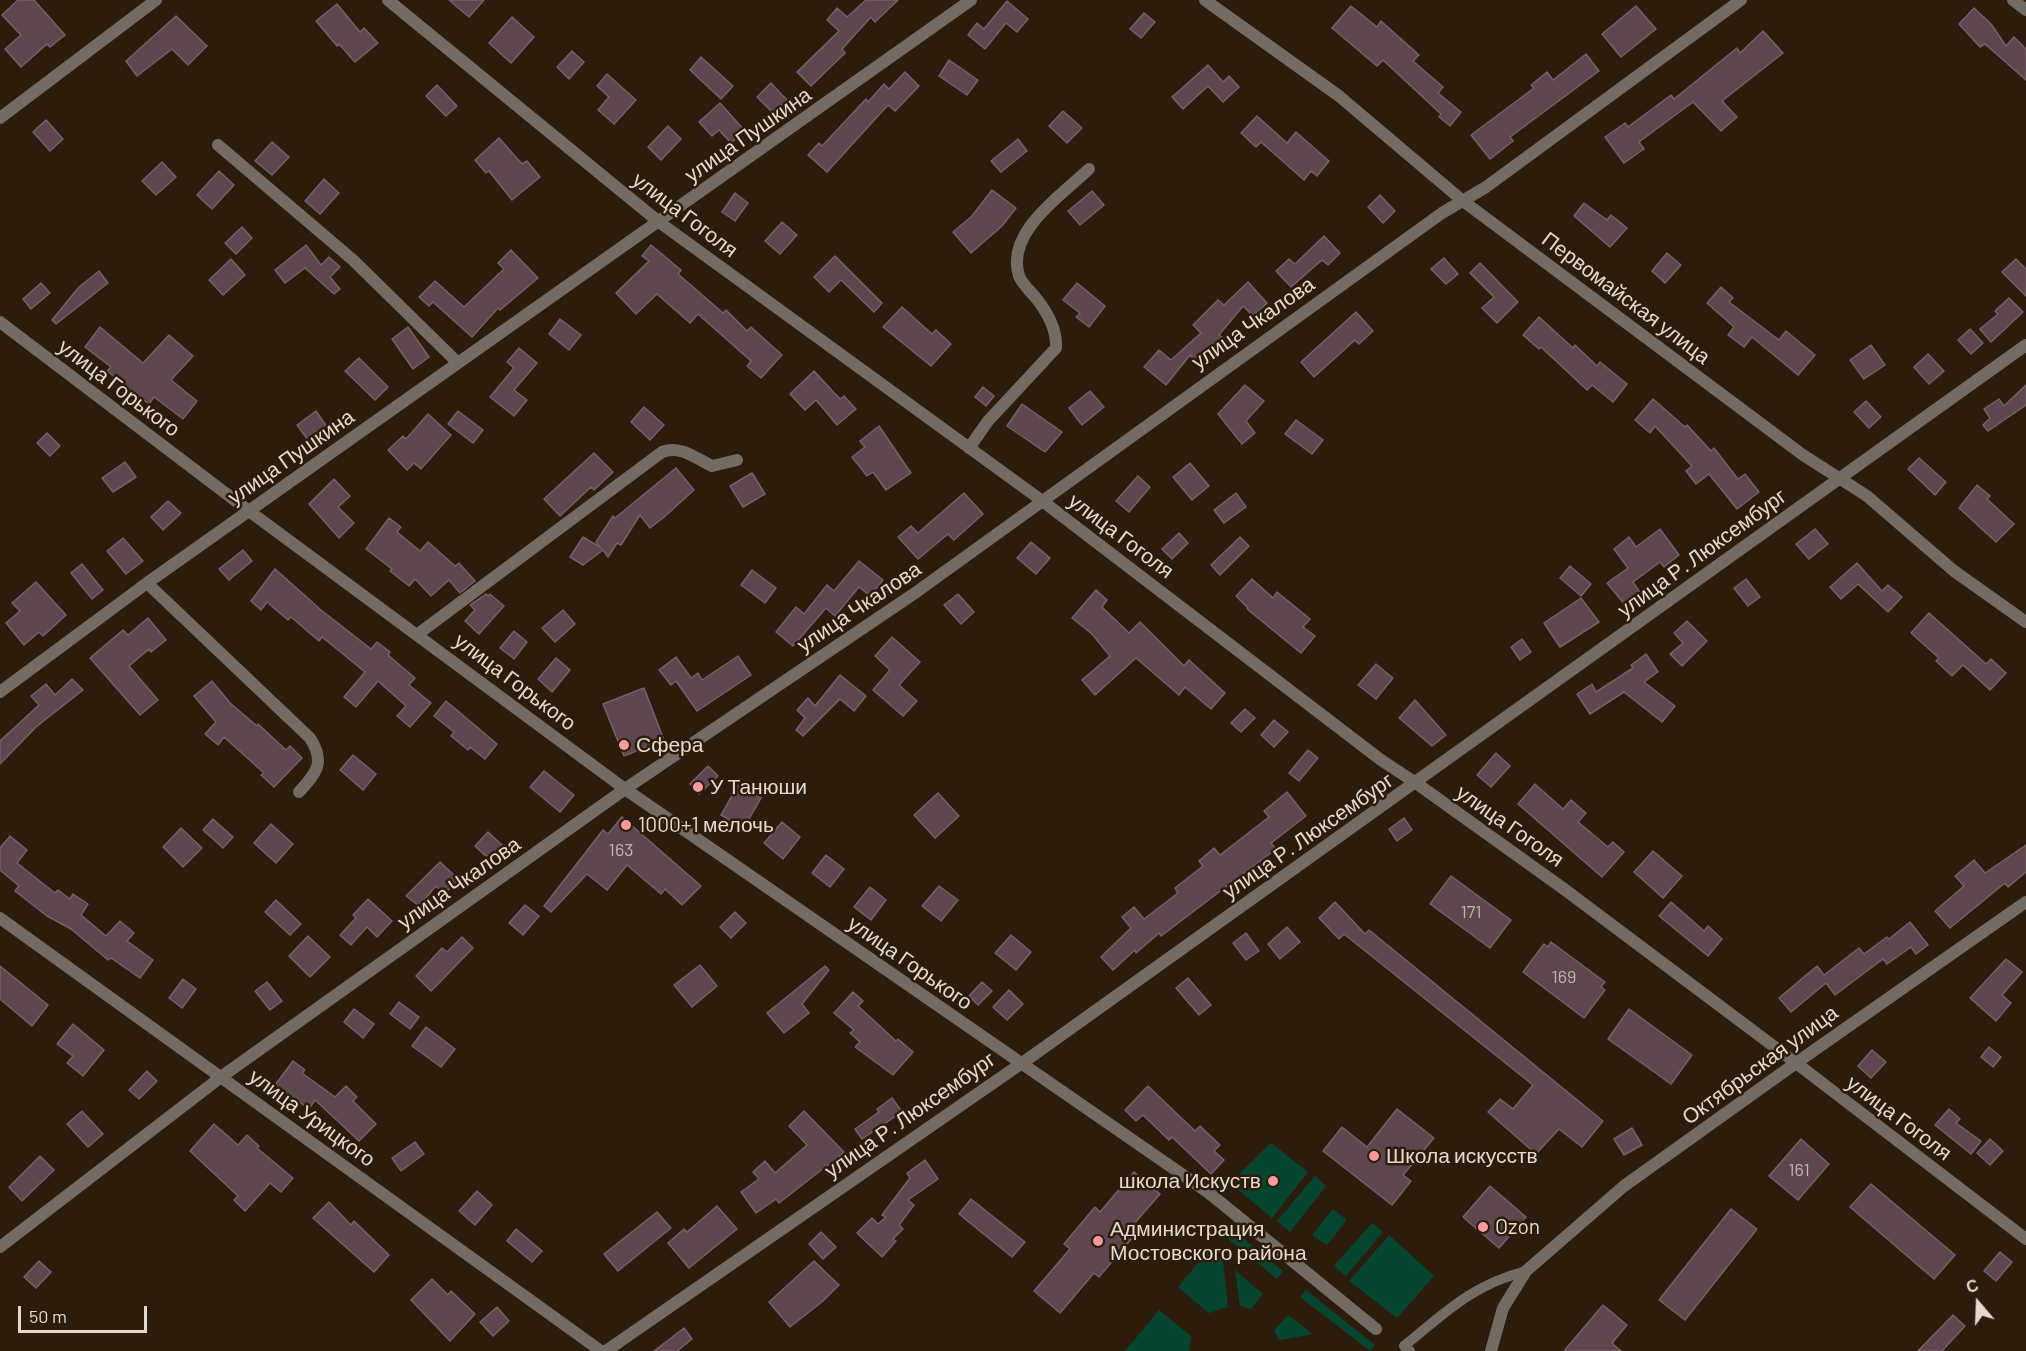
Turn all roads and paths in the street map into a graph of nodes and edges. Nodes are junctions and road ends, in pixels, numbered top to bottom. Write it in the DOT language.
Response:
graph roads {
  1 [pos="156,0"];
  2 [pos="388,0"];
  3 [pos="971,0"];
  4 [pos="1206,0"];
  5 [pos="1741,0"];
  6 [pos="2013,0"];
  7 [pos="2026,10"];
  8 [pos="0,118"];
  9 [pos="218,145"];
  10 [pos="1089,169"];
  11 [pos="1463,201"];
  12 [pos="659,222"];
  13 [pos="0,322"];
  14 [pos="2026,345"];
  15 [pos="458,363"];
  16 [pos="969,448"];
  17 [pos="737,460"];
  18 [pos="1838,478"];
  19 [pos="1041,500"];
  20 [pos="249,511"];
  21 [pos="147,584"];
  22 [pos="2026,622"];
  23 [pos="418,634"];
  24 [pos="0,692"];
  25 [pos="1416,783"];
  26 [pos="625,789"];
  27 [pos="299,792"];
  28 [pos="2026,902"];
  29 [pos="0,918"];
  30 [pos="1796,1063"];
  31 [pos="1020,1064"];
  32 [pos="221,1077"];
  33 [pos="2026,1239"];
  34 [pos="0,1247"];
  35 [pos="1526,1271"];
  36 [pos="1376,1329"];
  37 [pos="1407,1349"];
  38 [pos="602,1351"];
  39 [pos="606,1351"];
  40 [pos="1491,1351"];
  1 -- 8 [label="street"];
  2 -- 12 [label="street, улица Гоголя"];
  3 -- 12 [label="street, улица Пушкина"];
  4 -- 11 [label="street, Первомайская улица"];
  5 -- 11 [label="street, улица Чкалова"];
  6 -- 7 [label="street"];
  9 -- 15 [label="street"];
  10 -- 16 [label="street"];
  11 -- 18 [label="street, Первомайская улица"];
  11 -- 19 [label="street, улица Чкалова"];
  12 -- 15 [label="street, улица Пушкина"];
  12 -- 16 [label="street, улица Гоголя"];
  13 -- 20 [label="street, улица Горького"];
  14 -- 18 [label="street, улица Р. Люксембург"];
  15 -- 20 [label="street, улица Пушкина"];
  16 -- 19 [label="street, улица Гоголя"];
  17 -- 23 [label="street, улица Горького"];
  18 -- 22 [label="street, Первомайская улица"];
  18 -- 25 [label="street, улица Р. Люксембург"];
  19 -- 25 [label="street, улица Гоголя"];
  19 -- 26 [label="street, улица Чкалова"];
  20 -- 21 [label="street, улица Пушкина"];
  20 -- 23 [label="street, улица Горького"];
  21 -- 24 [label="street, улица Пушкина"];
  21 -- 27 [label="street"];
  23 -- 26 [label="street, улица Горького"];
  25 -- 30 [label="street, улица Гоголя"];
  25 -- 31 [label="street, улица Р. Люксембург"];
  26 -- 31 [label="street, улица Горького"];
  26 -- 32 [label="street, улица Чкалова"];
  28 -- 30 [label="street, Октябрьская улица"];
  29 -- 32 [label="street, улица Урицкого"];
  30 -- 33 [label="street, улица Гоголя"];
  30 -- 35 [label="street, Октябрьская улица"];
  31 -- 36 [label="street, улица Горького"];
  31 -- 39 [label="street, улица Р. Люксембург"];
  32 -- 34 [label="street, улица Чкалова"];
  32 -- 38 [label="street, улица Урицкого"];
  35 -- 37 [label="lane, Октябрьская улица"];
  35 -- 40 [label="street, Октябрьская улица"];
}
